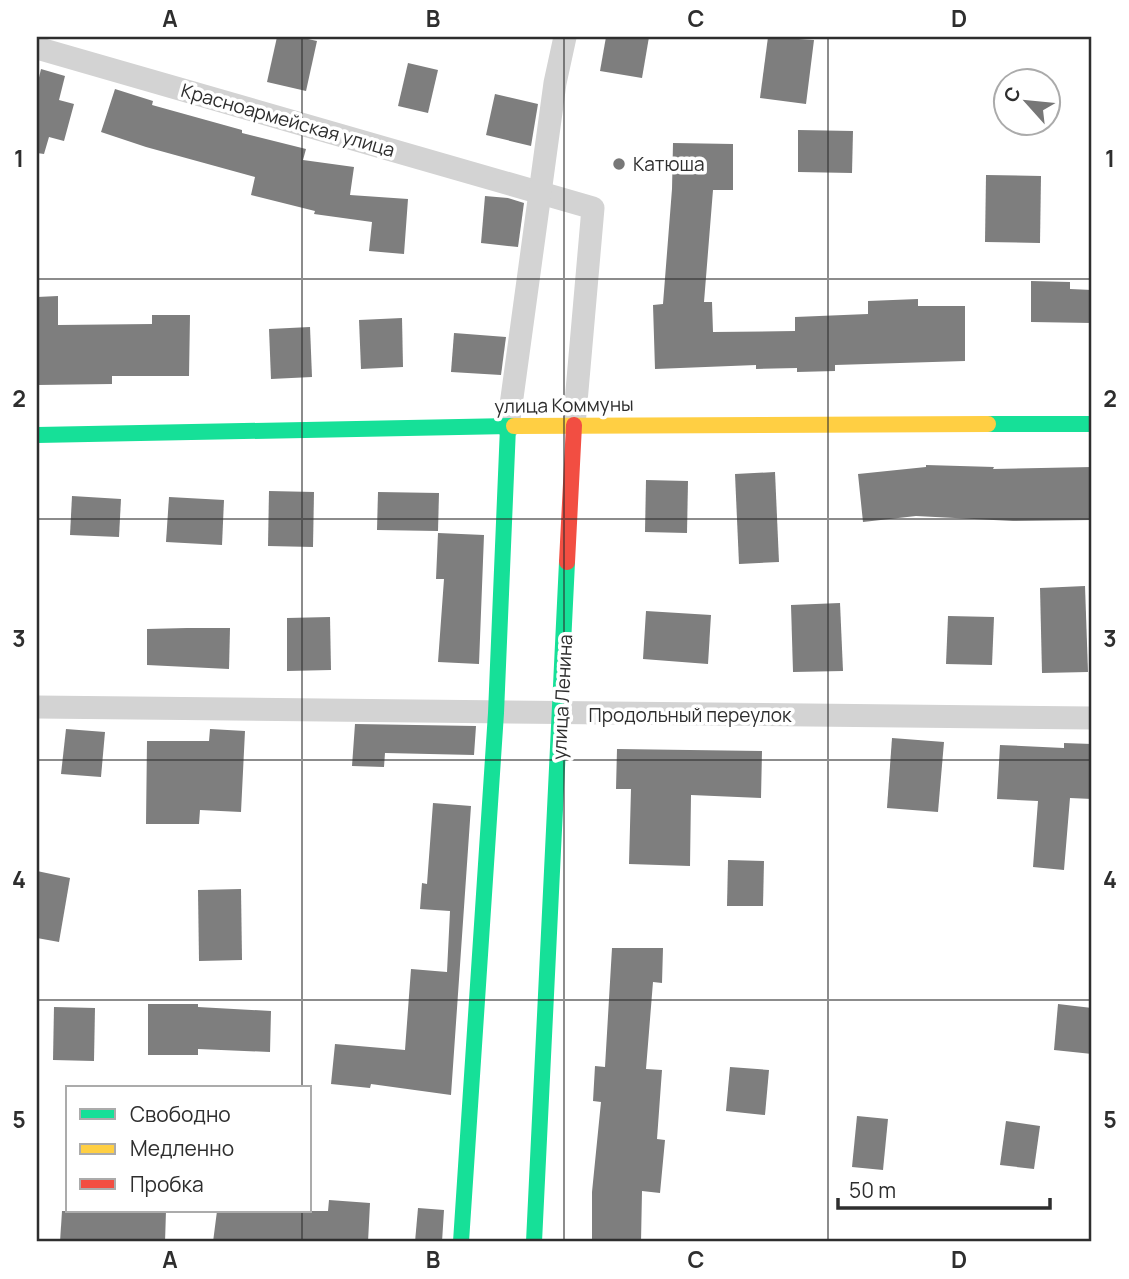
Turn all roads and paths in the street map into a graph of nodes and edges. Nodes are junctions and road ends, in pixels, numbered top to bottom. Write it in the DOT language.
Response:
graph roads {
  1 [pos="565,37"];
  2 [pos="37,48"];
  3 [pos="540,192"];
  4 [pos="1092,424"];
  5 [pos="574,425"];
  6 [pos="508,427"];
  7 [pos="37,435"];
  8 [pos="37,707"];
  9 [pos="496,713"];
  10 [pos="561,714"];
  11 [pos="1092,718"];
  12 [pos="461,1242"];
  13 [pos="534,1242"];
  1 -- 3 [label="street"];
  2 -- 3 [label="street, Красноармейская улица"];
  3 -- 5 [label="street, улица Ленина"];
  3 -- 6 [label="street"];
  4 -- 5 [label="street, улица Коммуны"];
  5 -- 6 [label="street, улица Коммуны"];
  5 -- 10 [label="street, улица Ленина"];
  6 -- 7 [label="street, улица Коммуны"];
  6 -- 9 [label="street"];
  8 -- 9 [label="street, Продольный переулок"];
  9 -- 10 [label="street, Продольный переулок"];
  9 -- 12 [label="street"];
  10 -- 11 [label="street, Продольный переулок"];
  10 -- 13 [label="street, улица Ленина"];
}
